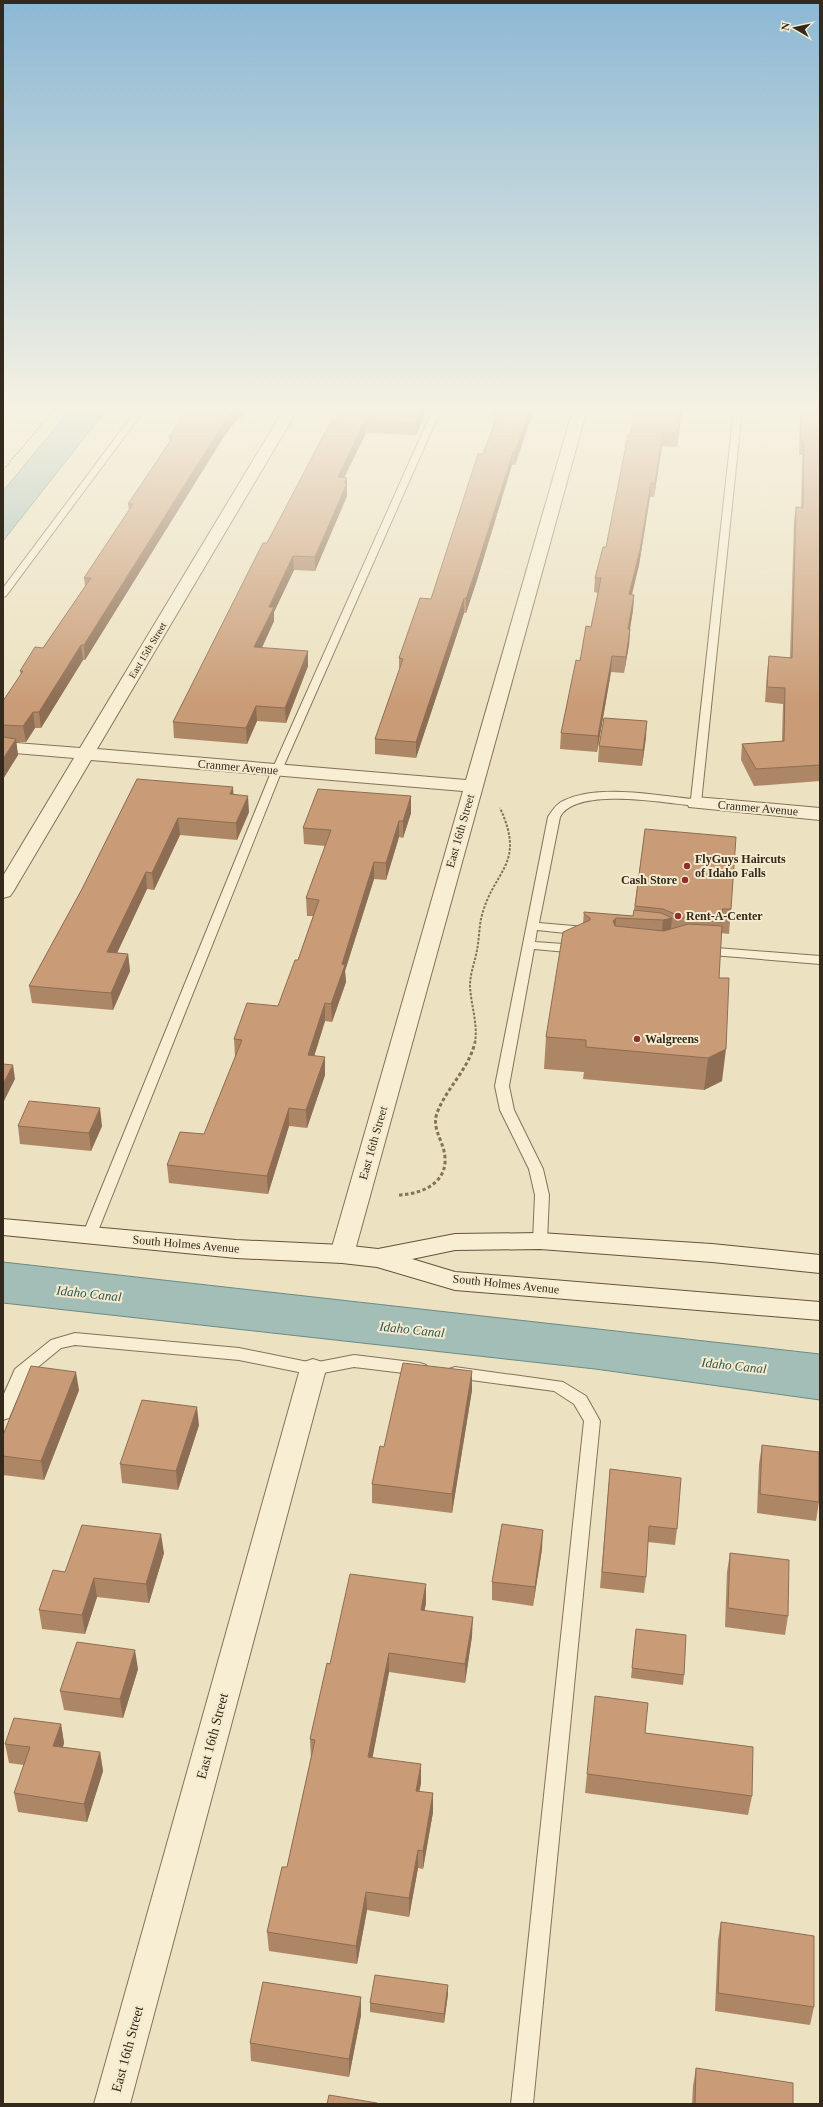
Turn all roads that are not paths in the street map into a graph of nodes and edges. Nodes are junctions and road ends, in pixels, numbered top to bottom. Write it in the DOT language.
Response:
graph roads {
  1 [pos="68,507"];
  2 [pos="232,507"];
  3 [pos="393,507"];
  4 [pos="552,507"];
  5 [pos="728,507"];
  6 [pos="3,594"];
  7 [pos="3,747"];
  8 [pos="85,754"];
  9 [pos="277,770"];
  10 [pos="474,786"];
  11 [pos="696,803"];
  12 [pos="820,814"];
  13 [pos="3,892"];
  14 [pos="532,926"];
  15 [pos="601,933"];
  16 [pos="529,945"];
  17 [pos="581,950"];
  18 [pos="692,950"];
  19 [pos="820,960"];
  20 [pos="3,1227"];
  21 [pos="89,1236"];
  22 [pos="540,1241"];
  23 [pos="342,1254"];
  24 [pos="378,1258"];
  25 [pos="820,1264"];
  26 [pos="820,1311"];
  27 [pos="313,1369"];
  28 [pos="3,1414"];
  29 [pos="112,2104"];
  30 [pos="522,2104"];
  1 -- 6 [label="lane"];
  2 -- 8 [label="street, East 15th Street"];
  3 -- 9 [label="lane"];
  4 -- 10 [label="street, East 16th Street"];
  5 -- 11 [label="lane"];
  7 -- 8 [label="street, Cranmer Avenue"];
  8 -- 9 [label="street, Cranmer Avenue"];
  8 -- 13 [label="street, East 15th Street"];
  9 -- 10 [label="street, Cranmer Avenue"];
  9 -- 21 [label="lane"];
  10 -- 23 [label="street, East 16th Street"];
  11 -- 12 [label="street, Cranmer Avenue"];
  11 -- 14 [label="lane"];
  14 -- 15 [label="lane"];
  14 -- 16 [label="lane"];
  16 -- 17 [label="lane"];
  16 -- 22 [label="lane"];
  18 -- 19 [label="lane"];
  20 -- 21 [label="street, South Holmes Avenue"];
  21 -- 23 [label="street, South Holmes Avenue"];
  22 -- 24 [label="street"];
  22 -- 25 [label="street"];
  23 -- 24 [label="street, South Holmes Avenue"];
  24 -- 26 [label="street, South Holmes Avenue"];
  27 -- 28 [label="lane"];
  27 -- 29 [label="street, East 16th Street"];
  27 -- 30 [label="lane"];
}
